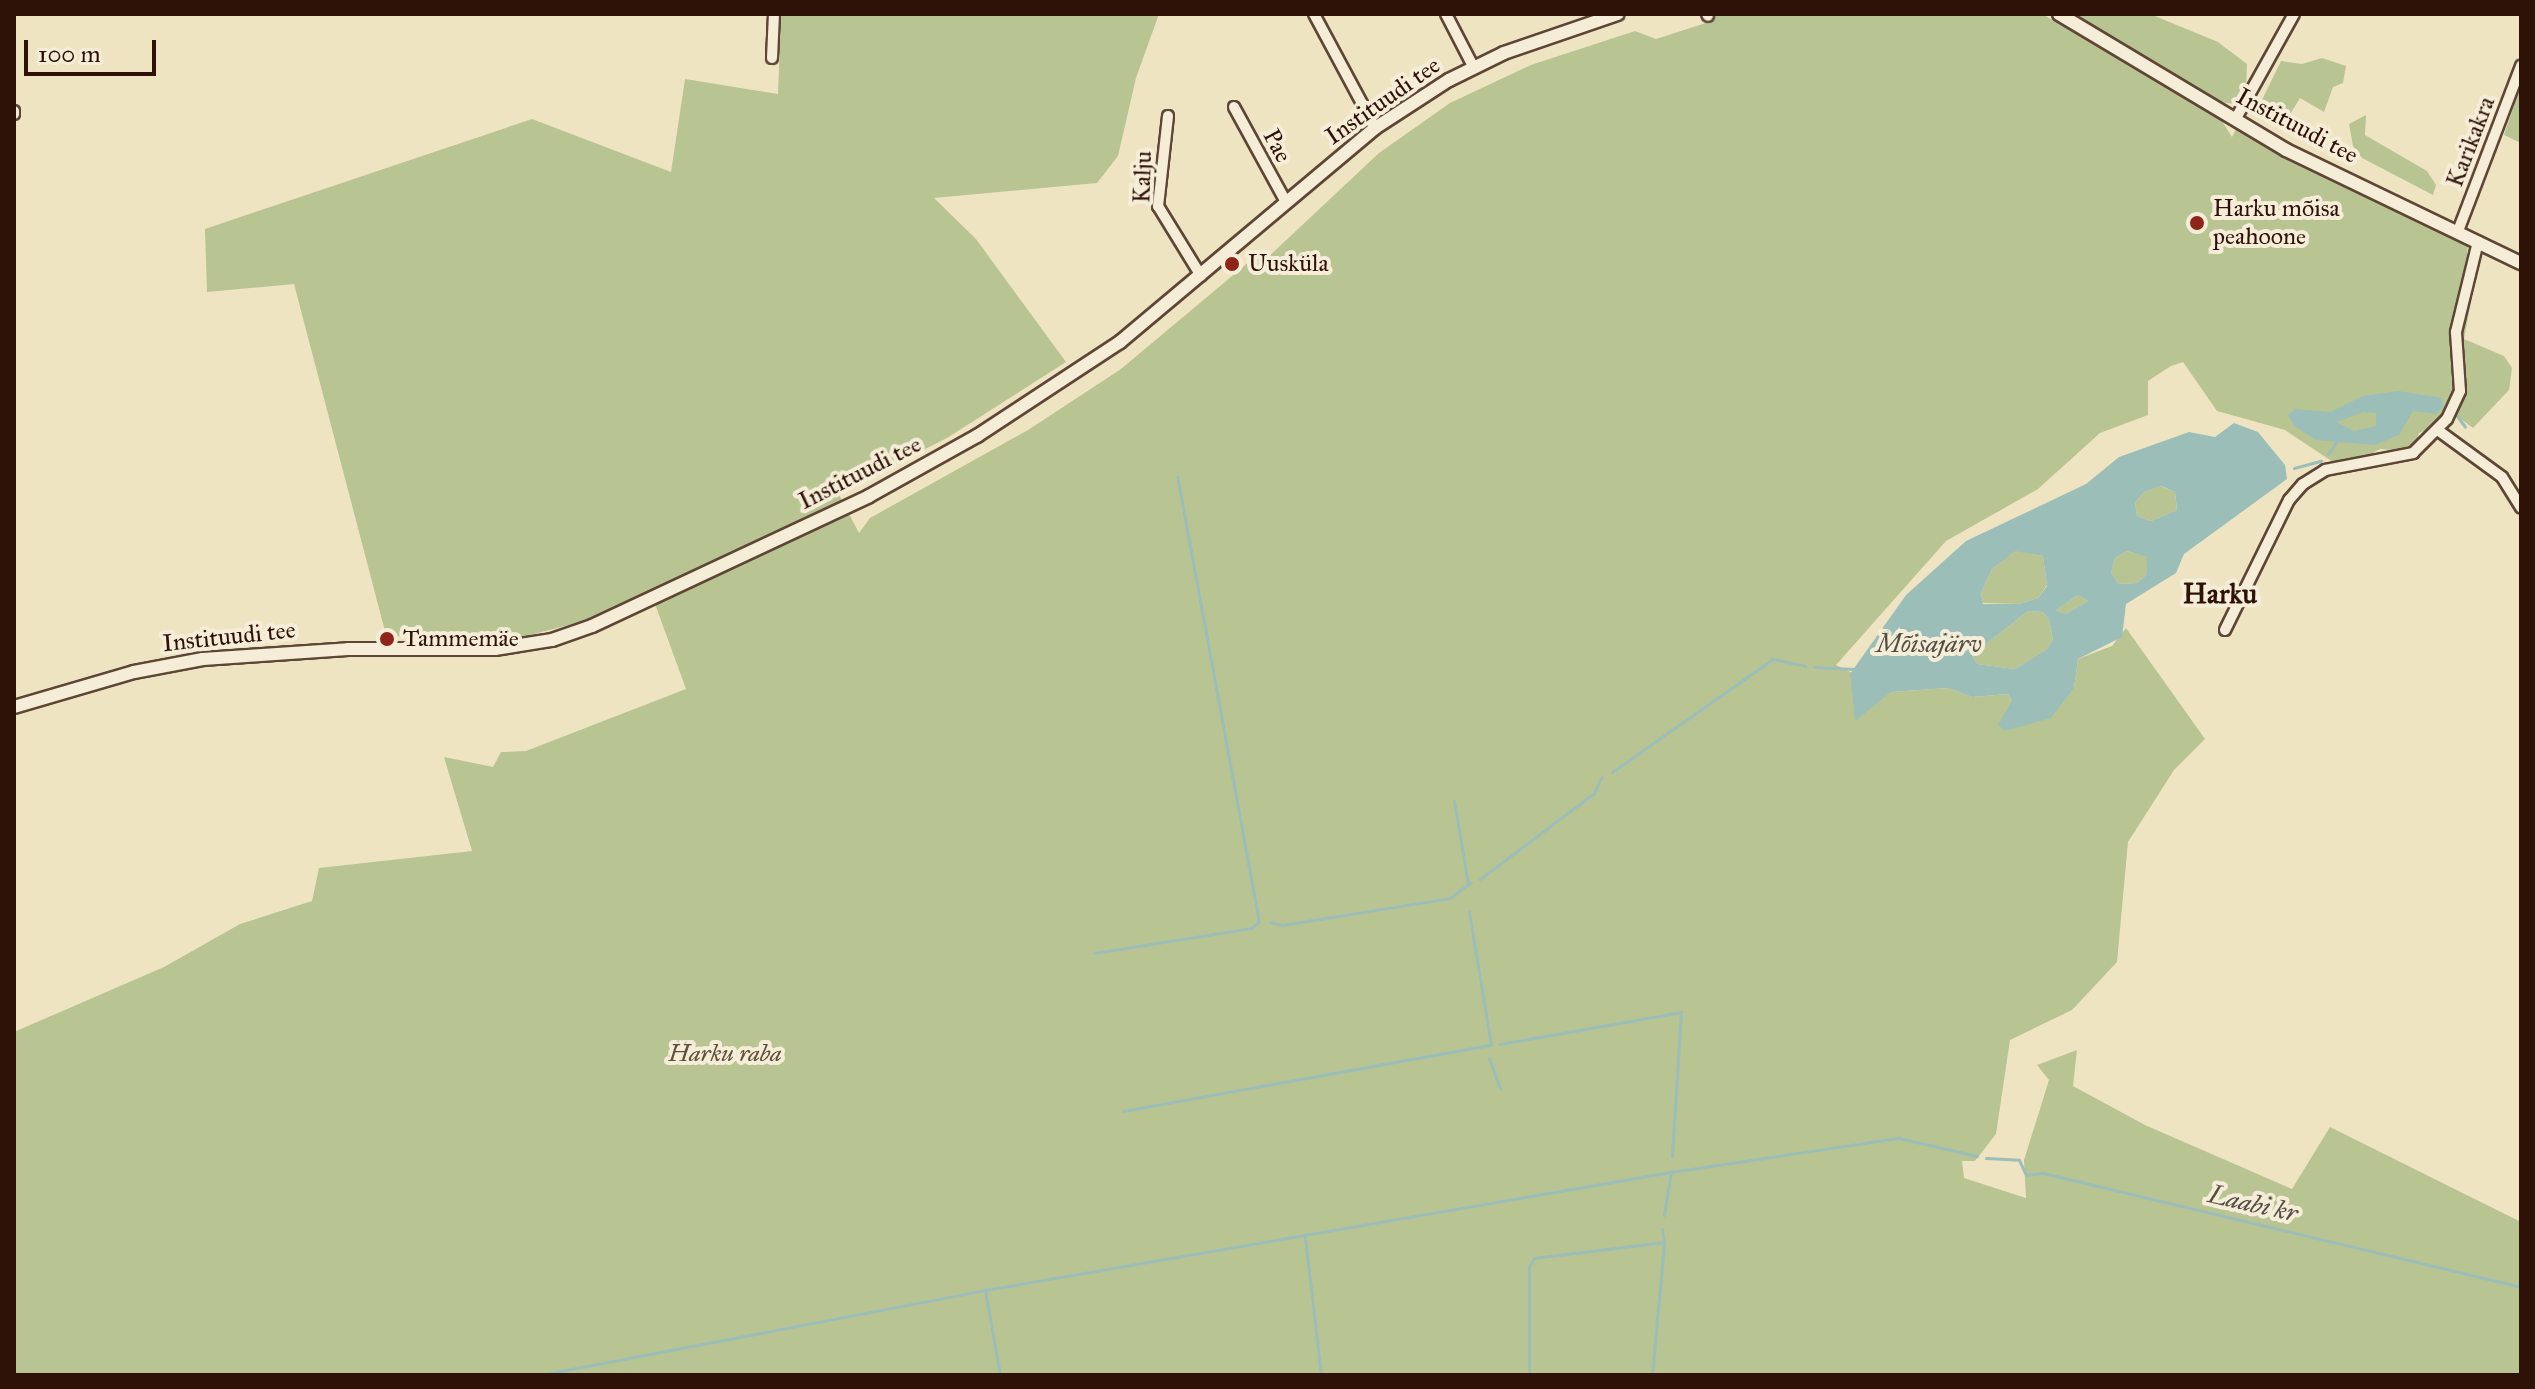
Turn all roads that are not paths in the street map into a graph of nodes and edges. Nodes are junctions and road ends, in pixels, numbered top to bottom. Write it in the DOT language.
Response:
graph roads {
  1 [pos="774,14"];
  2 [pos="1314,14"];
  3 [pos="1446,14"];
  4 [pos="1618,14"];
  5 [pos="2059,14"];
  6 [pos="2294,14"];
  7 [pos="1584,19"];
  8 [pos="772,58"];
  9 [pos="1473,66"];
  10 [pos="2521,66"];
  11 [pos="1234,107"];
  12 [pos="1168,116"];
  13 [pos="2235,120"];
  14 [pos="1375,128"];
  15 [pos="1286,202"];
  16 [pos="2458,231"];
  17 [pos="2478,242"];
  18 [pos="2521,263"];
  19 [pos="1201,276"];
  20 [pos="2439,431"];
  21 [pos="2521,507"];
  22 [pos="2225,630"];
  23 [pos="14,707"];
  1 -- 8 [label="street"];
  2 -- 14 [label="street"];
  3 -- 9 [label="street"];
  4 -- 7 [label="street, Instituudi tee"];
  5 -- 13 [label="street, Instituudi tee"];
  6 -- 13 [label="street"];
  7 -- 9 [label="street, Instituudi tee"];
  9 -- 14 [label="street, Instituudi tee"];
  10 -- 16 [label="street, Karikakra"];
  11 -- 15 [label="street, Pae"];
  12 -- 19 [label="street, Kalju"];
  13 -- 16 [label="street, Instituudi tee"];
  14 -- 15 [label="street, Instituudi tee"];
  15 -- 19 [label="street, Instituudi tee"];
  16 -- 17 [label="street, Instituudi tee"];
  17 -- 18 [label="street, Instituudi tee"];
  17 -- 20 [label="street"];
  19 -- 23 [label="street, Instituudi tee"];
  20 -- 21 [label="street"];
  20 -- 22 [label="street"];
}
